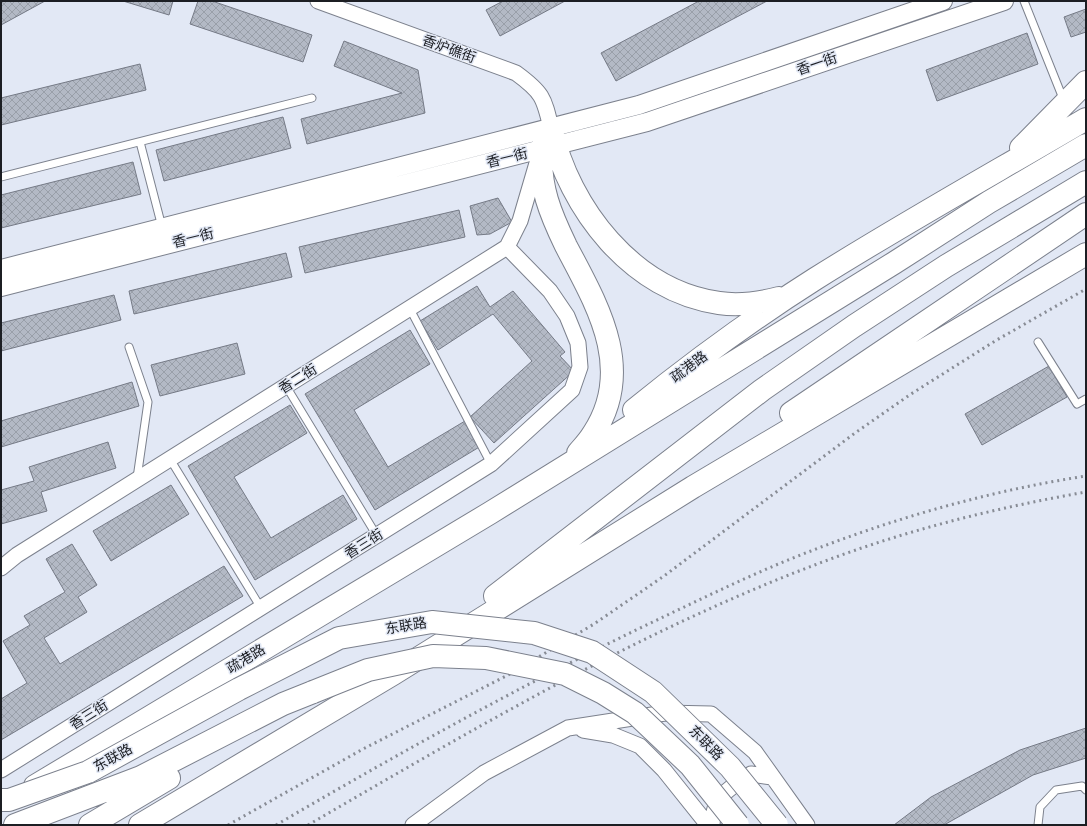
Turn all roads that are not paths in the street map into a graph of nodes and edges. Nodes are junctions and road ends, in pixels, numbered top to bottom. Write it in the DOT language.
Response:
graph roads {
  1 [pos="318,1"];
  2 [pos="942,1"];
  3 [pos="1004,1"];
  4 [pos="1024,1"];
  5 [pos="1086,82"];
  6 [pos="1062,96"];
  7 [pos="312,98"];
  8 [pos="1086,119"];
  9 [pos="549,140"];
  10 [pos="140,142"];
  11 [pos="1086,144"];
  12 [pos="996,172"];
  13 [pos="1,177"];
  14 [pos="1086,182"];
  15 [pos="1086,214"];
  16 [pos="164,236"];
  17 [pos="507,247"];
  18 [pos="1086,254"];
  19 [pos="1,270"];
  20 [pos="1,287"];
  21 [pos="790,295"];
  22 [pos="410,309"];
  23 [pos="1038,342"];
  24 [pos="129,347"];
  25 [pos="286,386"];
  26 [pos="1086,399"];
  27 [pos="170,459"];
  28 [pos="491,464"];
  29 [pos="568,464"];
  30 [pos="137,480"];
  31 [pos="693,487"];
  32 [pos="377,536"];
  33 [pos="1,568"];
  34 [pos="261,608"];
  35 [pos="393,674"];
  36 [pos="313,692"];
  37 [pos="568,728"];
  38 [pos="1,770"];
  39 [pos="772,776"];
  40 [pos="1086,790"];
  41 [pos="1,800"];
  42 [pos="1,806"];
  43 [pos="15,825"];
  44 [pos="90,825"];
  45 [pos="140,825"];
  46 [pos="413,825"];
  47 [pos="708,825"];
  48 [pos="712,825"];
  49 [pos="738,825"];
  50 [pos="777,825"];
  51 [pos="807,825"];
  52 [pos="1038,825"];
  1 -- 9 [label="street, 香炉礁街"];
  2 -- 9 [label="street, 香一街"];
  3 -- 9 [label="street, 香一街"];
  4 -- 6 [label="lane"];
  5 -- 12 [label="highway"];
  7 -- 10 [label="lane"];
  8 -- 12 [label="highway"];
  9 -- 16 [label="street, 香一街"];
  9 -- 17 [label="street"];
  9 -- 21 [label="highway"];
  9 -- 29 [label="highway"];
  10 -- 13 [label="lane"];
  10 -- 16 [label="lane"];
  11 -- 29 [label="highway"];
  12 -- 21 [label="highway, 疏港路"];
  14 -- 35 [label="highway"];
  15 -- 31 [label="highway"];
  16 -- 19 [label="street, 香一街"];
  16 -- 20 [label="street, 香一街"];
  17 -- 22 [label="street, 香二街"];
  17 -- 28 [label="street, 香三街"];
  18 -- 31 [label="highway"];
  21 -- 29 [label="highway, 疏港路"];
  22 -- 25 [label="street, 香二街"];
  22 -- 28 [label="lane"];
  23 -- 26 [label="lane"];
  24 -- 30 [label="lane"];
  25 -- 27 [label="street, 香二街"];
  25 -- 32 [label="lane"];
  27 -- 30 [label="street, 香二街"];
  27 -- 34 [label="lane"];
  28 -- 32 [label="street, 香三街"];
  29 -- 42 [label="highway, 疏港路, bridge"];
  30 -- 33 [label="street, 香二街"];
  31 -- 35 [label="highway"];
  32 -- 34 [label="street, 香三街"];
  34 -- 38 [label="street, 香三街"];
  35 -- 45 [label="highway"];
  36 -- 43 [label="highway, 东联路"];
  36 -- 44 [label="highway"];
  36 -- 49 [label="highway, 东联路, bridge"];
  37 -- 39 [label="street"];
  37 -- 46 [label="street"];
  37 -- 47 [label="street"];
  39 -- 48 [label="street"];
  39 -- 51 [label="street"];
  40 -- 52 [label="lane"];
  41 -- 50 [label="highway, 东联路, bridge"];
}
